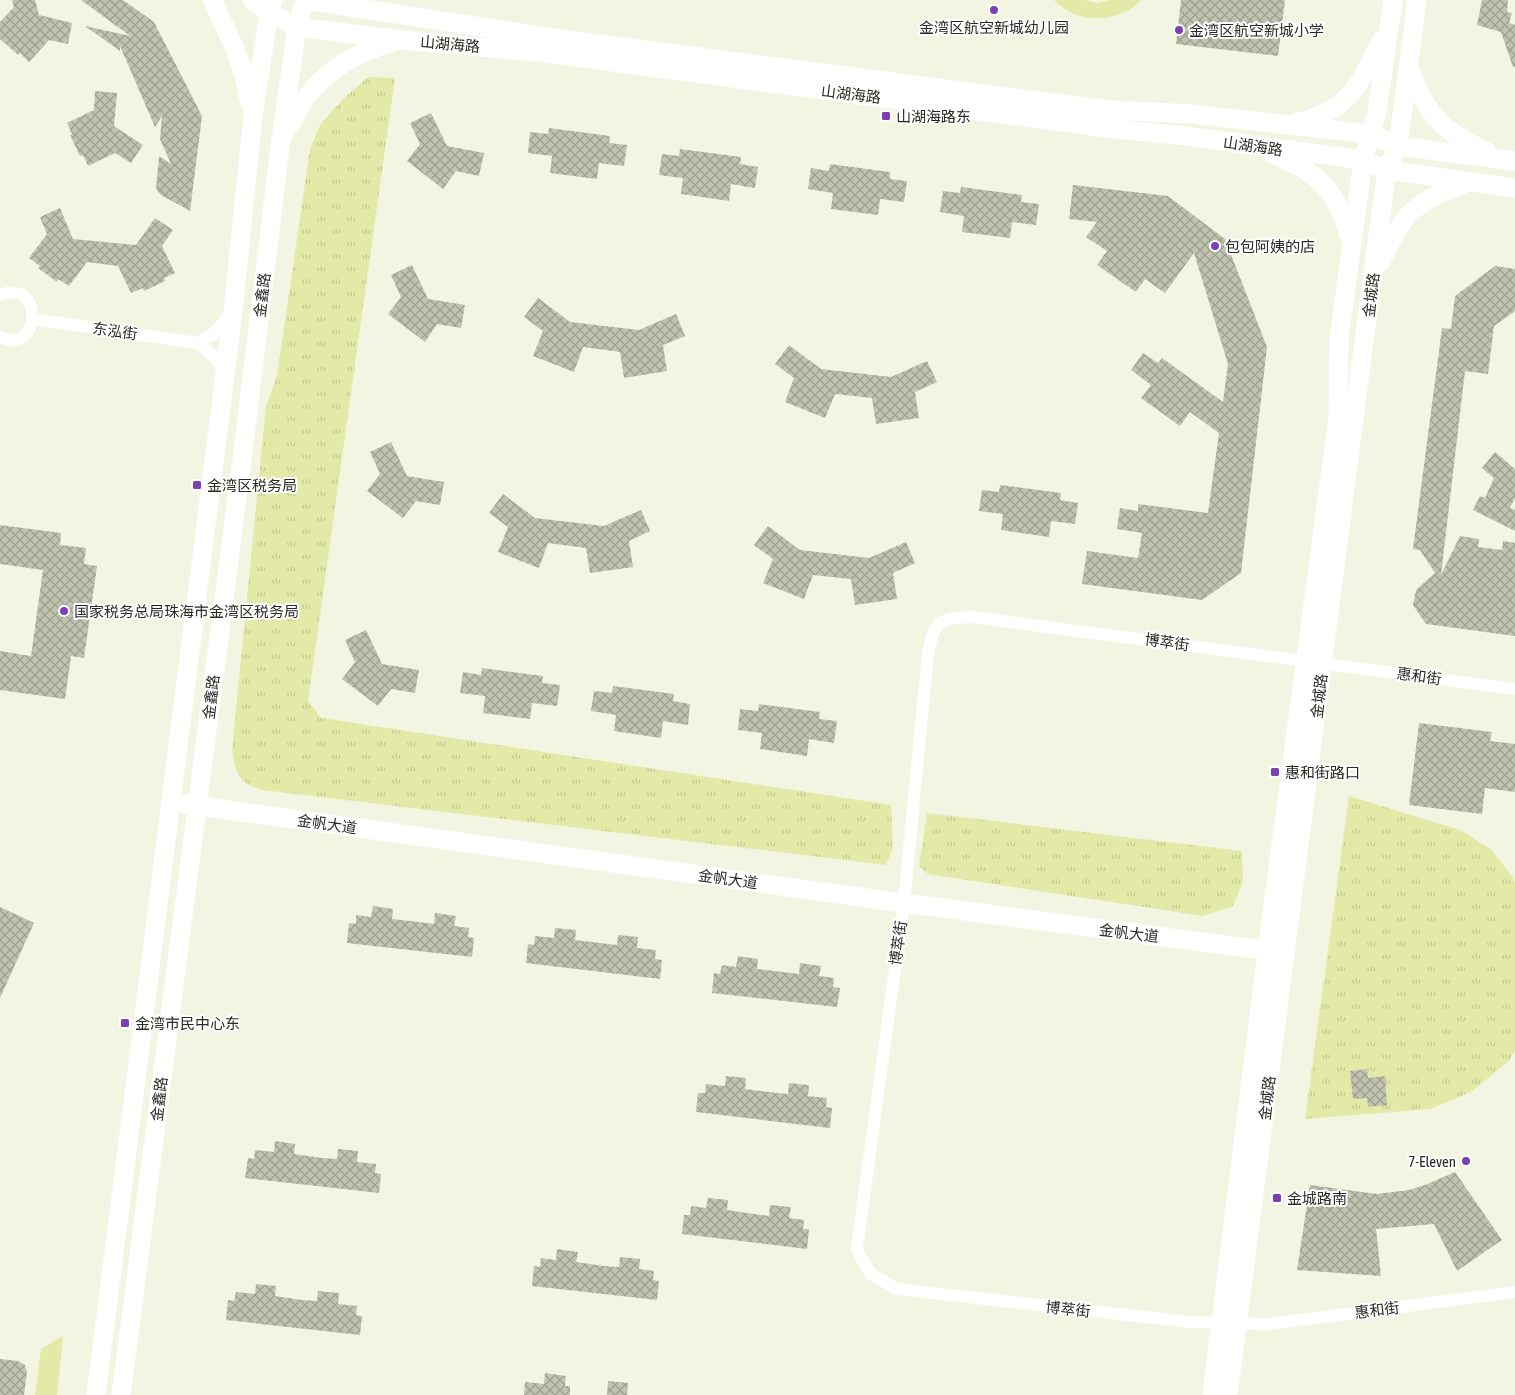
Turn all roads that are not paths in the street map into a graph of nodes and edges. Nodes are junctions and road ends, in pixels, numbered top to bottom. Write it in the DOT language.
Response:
graph roads {
  1 [pos="212,0"];
  2 [pos="252,0"];
  3 [pos="305,0"];
  4 [pos="391,0"];
  5 [pos="1393,0"];
  6 [pos="1417,0"];
  7 [pos="271,6"];
  8 [pos="417,16"];
  9 [pos="1388,26"];
  10 [pos="297,27"];
  11 [pos="402,40"];
  12 [pos="1409,68"];
  13 [pos="253,116"];
  14 [pos="1287,125"];
  15 [pos="1370,134"];
  16 [pos="281,139"];
  17 [pos="1257,146"];
  18 [pos="1398,146"];
  19 [pos="1363,160"];
  20 [pos="1510,160"];
  21 [pos="1387,170"];
  22 [pos="1467,182"];
  23 [pos="1515,188"];
  24 [pos="1352,246"];
  25 [pos="1372,279"];
  26 [pos="0,295"];
  27 [pos="233,311"];
  28 [pos="33,319"];
  29 [pos="0,337"];
  30 [pos="198,343"];
  31 [pos="225,372"];
  32 [pos="1314,662"];
  33 [pos="1515,689"];
  34 [pos="171,802"];
  35 [pos="197,806"];
  36 [pos="904,903"];
  37 [pos="1276,952"];
  38 [pos="1515,1292"];
  39 [pos="1230,1323"];
  40 [pos="96,1395"];
  41 [pos="121,1395"];
  42 [pos="1212,1395"];
  43 [pos="1228,1395"];
  1 -- 13 [label="street"];
  2 -- 7 [label="street, 山湖海路"];
  3 -- 8 [label="street, 山湖海路"];
  3 -- 10 [label="street, 金鑫路"];
  4 -- 8 [label="street"];
  5 -- 9 [label="street, 金城路"];
  6 -- 12 [label="street, 金城路"];
  7 -- 10 [label="street, 山湖海路"];
  7 -- 13 [label="street, 金鑫路"];
  8 -- 14 [label="street, 山湖海路"];
  9 -- 14 [label="street"];
  9 -- 15 [label="street, 金城路"];
  10 -- 11 [label="street, 山湖海路"];
  10 -- 16 [label="street, 金鑫路"];
  11 -- 16 [label="street"];
  11 -- 17 [label="street, 山湖海路"];
  12 -- 18 [label="street, 金城路"];
  12 -- 20 [label="street"];
  13 -- 27 [label="street, 金鑫路"];
  14 -- 15 [label="street, 山湖海路"];
  15 -- 18 [label="street, 山湖海路"];
  15 -- 19 [label="street, 金城路"];
  16 -- 35 [label="street, 金鑫路"];
  17 -- 19 [label="street, 山湖海路"];
  17 -- 24 [label="street"];
  18 -- 20 [label="street, 山湖海路"];
  18 -- 21 [label="street, 金城路"];
  19 -- 21 [label="street, 山湖海路"];
  19 -- 24 [label="street, 金城路"];
  21 -- 22 [label="street, 山湖海路"];
  21 -- 25 [label="street, 金城路"];
  22 -- 23 [label="street, 山湖海路"];
  22 -- 25 [label="street"];
  24 -- 32 [label="street, 金城路"];
  25 -- 32 [label="street, 金城路"];
  26 -- 28 [label="street"];
  27 -- 30 [label="street"];
  27 -- 31 [label="street, 金鑫路"];
  28 -- 29 [label="street"];
  28 -- 30 [label="street, 东泓街"];
  30 -- 31 [label="street"];
  31 -- 34 [label="street, 金鑫路"];
  32 -- 33 [label="street, 惠和街"];
  32 -- 36 [label="street, 博萃街"];
  32 -- 37 [label="street, 金城路"];
  34 -- 35 [label="street, 金帆大道"];
  34 -- 40 [label="street, 金鑫路"];
  35 -- 36 [label="street, 金帆大道"];
  35 -- 41 [label="street, 金鑫路"];
  36 -- 37 [label="street, 金帆大道"];
  36 -- 39 [label="street, 博萃街"];
  37 -- 39 [label="street, 金城路"];
  38 -- 39 [label="street, 惠和街"];
  39 -- 42 [label="street, 金城路"];
  39 -- 43 [label="street, 金城路"];
}
